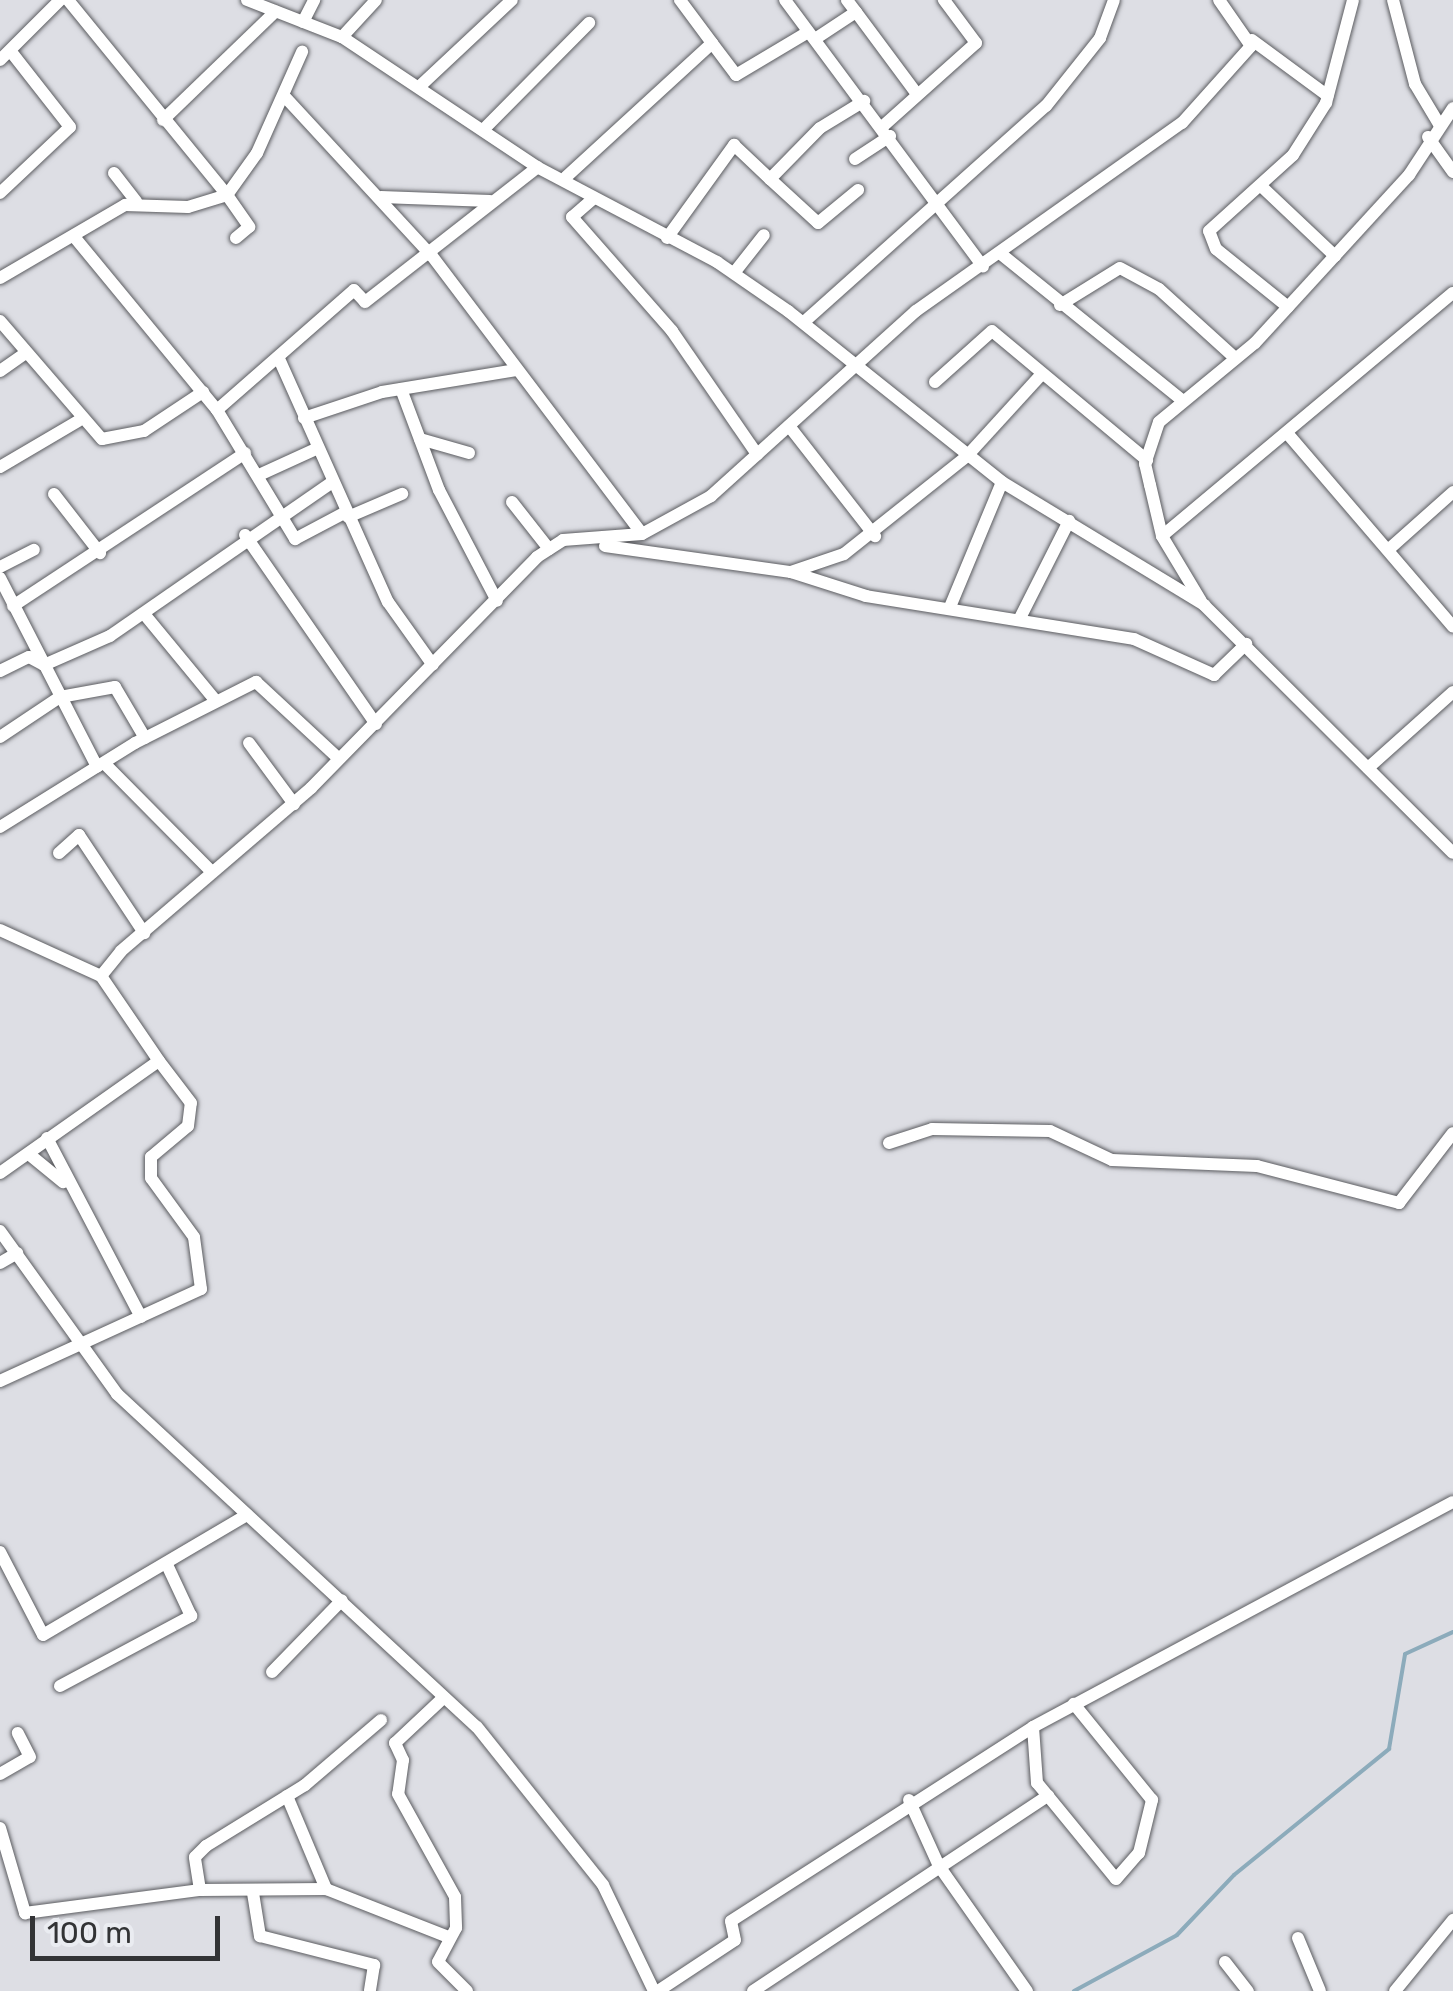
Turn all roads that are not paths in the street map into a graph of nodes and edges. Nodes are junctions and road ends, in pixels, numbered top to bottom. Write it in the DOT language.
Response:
graph roads {
  1 [pos="60,0"];
  2 [pos="68,0"];
  3 [pos="247,0"];
  4 [pos="314,0"];
  5 [pos="376,0"];
  6 [pos="512,0"];
  7 [pos="680,0"];
  8 [pos="784,0"];
  9 [pos="944,0"];
  10 [pos="1114,0"];
  11 [pos="1219,0"];
  12 [pos="1353,0"];
  13 [pos="1392,0"];
  14 [pos="851,6"];
  15 [pos="275,12"];
  16 [pos="303,22"];
  17 [pos="589,23"];
  18 [pos="342,36"];
  19 [pos="811,36"];
  20 [pos="1252,40"];
  21 [pos="712,43"];
  22 [pos="302,52"];
  23 [pos="6,57"];
  24 [pos="419,87"];
  25 [pos="917,94"];
  26 [pos="1328,96"];
  27 [pos="286,98"];
  28 [pos="864,101"];
  29 [pos="1453,108"];
  30 [pos="162,120"];
  31 [pos="1439,124"];
  32 [pos="483,130"];
  33 [pos="886,131"];
  34 [pos="1428,137"];
  35 [pos="855,159"];
  36 [pos="538,167"];
  37 [pos="0,171"];
  38 [pos="1453,172"];
  39 [pos="114,173"];
  40 [pos="566,177"];
  41 [pos="770,180"];
  42 [pos="1261,186"];
  43 [pos="5,188"];
  44 [pos="858,190"];
  45 [pos="227,195"];
  46 [pos="380,197"];
  47 [pos="594,198"];
  48 [pos="136,201"];
  49 [pos="490,201"];
  50 [pos="936,202"];
  51 [pos="764,235"];
  52 [pos="236,238"];
  53 [pos="667,238"];
  54 [pos="76,239"];
  55 [pos="1000,254"];
  56 [pos="432,256"];
  57 [pos="1335,256"];
  58 [pos="983,267"];
  59 [pos="734,274"];
  60 [pos="0,278"];
  61 [pos="1453,293"];
  62 [pos="1060,305"];
  63 [pos="1288,306"];
  64 [pos="0,321"];
  65 [pos="804,322"];
  66 [pos="26,353"];
  67 [pos="1235,358"];
  68 [pos="280,361"];
  69 [pos="857,363"];
  70 [pos="516,370"];
  71 [pos="0,371"];
  72 [pos="1041,374"];
  73 [pos="935,382"];
  74 [pos="401,389"];
  75 [pos="203,392"];
  76 [pos="1182,399"];
  77 [pos="218,410"];
  78 [pos="304,418"];
  79 [pos="78,420"];
  80 [pos="789,426"];
  81 [pos="1287,433"];
  82 [pos="420,438"];
  83 [pos="318,448"];
  84 [pos="245,453"];
  85 [pos="470,453"];
  86 [pos="757,454"];
  87 [pos="966,456"];
  88 [pos="1146,460"];
  89 [pos="0,466"];
  90 [pos="259,476"];
  91 [pos="1002,482"];
  92 [pos="331,483"];
  93 [pos="1453,492"];
  94 [pos="54,494"];
  95 [pos="402,494"];
  96 [pos="512,502"];
  97 [pos="280,511"];
  98 [pos="347,515"];
  99 [pos="1069,521"];
  100 [pos="245,534"];
  101 [pos="642,534"];
  102 [pos="875,536"];
  103 [pos="1162,536"];
  104 [pos="592,544"];
  105 [pos="549,549"];
  106 [pos="34,550"];
  107 [pos="1388,550"];
  108 [pos="100,552"];
  109 [pos="0,567"];
  110 [pos="791,572"];
  111 [pos="0,578"];
  112 [pos="497,601"];
  113 [pos="1204,605"];
  114 [pos="8,607"];
  115 [pos="950,607"];
  116 [pos="144,615"];
  117 [pos="1020,618"];
  118 [pos="1453,627"];
  119 [pos="1246,644"];
  120 [pos="44,665"];
  121 [pos="432,665"];
  122 [pos="0,671"];
  123 [pos="1453,692"];
  124 [pos="60,698"];
  125 [pos="215,700"];
  126 [pos="376,724"];
  127 [pos="0,736"];
  128 [pos="145,738"];
  129 [pos="250,742"];
  130 [pos="338,758"];
  131 [pos="101,764"];
  132 [pos="1368,768"];
  133 [pos="294,804"];
  134 [pos="0,827"];
  135 [pos="1453,853"];
  136 [pos="59,854"];
  137 [pos="212,872"];
  138 [pos="0,930"];
  139 [pos="144,933"];
  140 [pos="102,976"];
  141 [pos="159,1061"];
  142 [pos="1453,1133"];
  143 [pos="46,1138"];
  144 [pos="890,1143"];
  145 [pos="30,1155"];
  146 [pos="0,1173"];
  147 [pos="68,1186"];
  148 [pos="0,1231"];
  149 [pos="17,1253"];
  150 [pos="0,1262"];
  151 [pos="141,1317"];
  152 [pos="84,1348"];
  153 [pos="0,1382"];
  154 [pos="1453,1502"];
  155 [pos="247,1515"];
  156 [pos="0,1552"];
  157 [pos="168,1566"];
  158 [pos="342,1600"];
  159 [pos="272,1672"];
  160 [pos="60,1686"];
  161 [pos="441,1700"];
  162 [pos="1074,1704"];
  163 [pos="381,1720"];
  164 [pos="1033,1727"];
  165 [pos="18,1733"];
  166 [pos="0,1774"];
  167 [pos="288,1796"];
  168 [pos="1048,1796"];
  169 [pos="909,1800"];
  170 [pos="0,1828"];
  171 [pos="939,1866"];
  172 [pos="0,1888"];
  173 [pos="326,1889"];
  174 [pos="200,1890"];
  175 [pos="19,1893"];
  176 [pos="253,1893"];
  177 [pos="1453,1920"];
  178 [pos="446,1936"];
  179 [pos="1298,1938"];
  180 [pos="1225,1962"];
  181 [pos="370,1991"];
  182 [pos="467,1991"];
  183 [pos="656,1991"];
  184 [pos="753,1991"];
  185 [pos="1027,1991"];
  186 [pos="1248,1991"];
  187 [pos="1320,1991"];
  188 [pos="1395,1991"];
  1 -- 23 [label="street"];
  2 -- 30 [label="street"];
  3 -- 15 [label="street"];
  4 -- 16 [label="street"];
  5 -- 18 [label="street"];
  6 -- 24 [label="street"];
  7 -- 21 [label="street"];
  8 -- 19 [label="street"];
  9 -- 25 [label="street"];
  10 -- 50 [label="street"];
  11 -- 20 [label="street"];
  12 -- 26 [label="street"];
  13 -- 31 [label="street"];
  14 -- 19 [label="street"];
  14 -- 25 [label="street"];
  15 -- 16 [label="street"];
  15 -- 30 [label="street"];
  16 -- 18 [label="street"];
  17 -- 32 [label="street"];
  18 -- 24 [label="street"];
  19 -- 21 [label="street"];
  19 -- 28 [label="street"];
  20 -- 26 [label="street"];
  20 -- 55 [label="street"];
  21 -- 40 [label="street"];
  22 -- 27 [label="street"];
  23 -- 43 [label="street"];
  24 -- 32 [label="street"];
  25 -- 33 [label="street"];
  26 -- 42 [label="street"];
  27 -- 45 [label="street"];
  27 -- 46 [label="street"];
  28 -- 33 [label="street"];
  28 -- 41 [label="street"];
  29 -- 31 [label="street"];
  30 -- 45 [label="street"];
  31 -- 34 [label="street"];
  32 -- 36 [label="street"];
  33 -- 35 [label="street"];
  33 -- 50 [label="street"];
  34 -- 38 [label="street"];
  34 -- 57 [label="street"];
  36 -- 40 [label="street"];
  36 -- 49 [label="street"];
  37 -- 43 [label="street"];
  39 -- 48 [label="street"];
  40 -- 47 [label="street"];
  41 -- 44 [label="street"];
  41 -- 53 [label="street"];
  42 -- 57 [label="street"];
  42 -- 63 [label="street"];
  45 -- 48 [label="street"];
  45 -- 52 [label="street"];
  46 -- 49 [label="street"];
  46 -- 56 [label="street"];
  47 -- 53 [label="street"];
  47 -- 86 [label="street"];
  48 -- 54 [label="street"];
  49 -- 56 [label="street"];
  50 -- 58 [label="street"];
  50 -- 65 [label="street"];
  51 -- 59 [label="street"];
  53 -- 59 [label="street"];
  54 -- 60 [label="street"];
  54 -- 75 [label="street"];
  55 -- 58 [label="street"];
  55 -- 62 [label="street"];
  56 -- 68 [label="street"];
  56 -- 70 [label="street"];
  57 -- 63 [label="street"];
  58 -- 69 [label="street"];
  59 -- 65 [label="street"];
  61 -- 81 [label="street"];
  62 -- 67 [label="street"];
  62 -- 76 [label="street"];
  63 -- 67 [label="street"];
  64 -- 66 [label="street"];
  65 -- 69 [label="street"];
  66 -- 71 [label="street"];
  66 -- 79 [label="street"];
  67 -- 76 [label="street"];
  68 -- 77 [label="street"];
  68 -- 78 [label="street"];
  69 -- 80 [label="street"];
  69 -- 87 [label="street"];
  70 -- 74 [label="street"];
  70 -- 101 [label="street"];
  72 -- 73 [label="street"];
  72 -- 87 [label="street"];
  72 -- 88 [label="street"];
  74 -- 78 [label="street"];
  74 -- 82 [label="street"];
  75 -- 77 [label="street"];
  75 -- 79 [label="street"];
  76 -- 88 [label="street"];
  77 -- 84 [label="street"];
  78 -- 83 [label="street"];
  79 -- 89 [label="street"];
  80 -- 86 [label="street"];
  80 -- 102 [label="street"];
  81 -- 103 [label="street"];
  81 -- 107 [label="street"];
  82 -- 85 [label="street"];
  82 -- 112 [label="street"];
  83 -- 90 [label="street"];
  83 -- 92 [label="street"];
  84 -- 90 [label="street"];
  84 -- 108 [label="street"];
  86 -- 101 [label="street"];
  87 -- 91 [label="street"];
  87 -- 102 [label="street"];
  88 -- 103 [label="street"];
  90 -- 97 [label="street"];
  91 -- 99 [label="street"];
  91 -- 115 [label="street"];
  92 -- 97 [label="street"];
  92 -- 98 [label="street"];
  93 -- 107 [label="street"];
  94 -- 108 [label="street"];
  95 -- 98 [label="street"];
  96 -- 105 [label="street"];
  97 -- 98 [label="street"];
  97 -- 100 [label="street"];
  98 -- 121 [label="street"];
  99 -- 113 [label="street"];
  99 -- 117 [label="street"];
  100 -- 116 [label="street"];
  100 -- 126 [label="street"];
  101 -- 104 [label="street"];
  102 -- 110 [label="street"];
  103 -- 113 [label="street"];
  104 -- 105 [label="street"];
  104 -- 110 [label="street"];
  105 -- 112 [label="street"];
  106 -- 109 [label="street"];
  107 -- 118 [label="street"];
  108 -- 114 [label="street"];
  110 -- 115 [label="street"];
  111 -- 114 [label="street"];
  112 -- 121 [label="street"];
  113 -- 119 [label="street"];
  114 -- 120 [label="street"];
  115 -- 117 [label="street"];
  116 -- 120 [label="street"];
  116 -- 125 [label="street"];
  117 -- 119 [label="street"];
  119 -- 132 [label="street"];
  120 -- 122 [label="street"];
  120 -- 124 [label="street"];
  121 -- 126 [label="street"];
  123 -- 132 [label="street"];
  124 -- 127 [label="street"];
  124 -- 128 [label="street"];
  124 -- 131 [label="street"];
  125 -- 128 [label="street"];
  125 -- 130 [label="street"];
  126 -- 130 [label="street"];
  128 -- 131 [label="street"];
  129 -- 133 [label="street"];
  130 -- 133 [label="street"];
  131 -- 134 [label="street"];
  131 -- 137 [label="street"];
  132 -- 135 [label="street"];
  133 -- 137 [label="street"];
  136 -- 139 [label="street"];
  137 -- 139 [label="street"];
  138 -- 140 [label="street"];
  139 -- 140 [label="street"];
  140 -- 141 [label="street"];
  141 -- 143 [label="street"];
  141 -- 151 [label="street"];
  142 -- 144 [label="street"];
  143 -- 145 [label="street"];
  143 -- 147 [label="street"];
  145 -- 146 [label="street"];
  145 -- 147 [label="street"];
  147 -- 151 [label="street"];
  148 -- 149 [label="street"];
  149 -- 150 [label="street"];
  149 -- 152 [label="street"];
  151 -- 152 [label="street"];
  152 -- 153 [label="street"];
  152 -- 155 [label="street"];
  154 -- 162 [label="street"];
  155 -- 157 [label="street"];
  155 -- 158 [label="street"];
  156 -- 157 [label="street"];
  157 -- 160 [label="street"];
  158 -- 159 [label="street"];
  158 -- 161 [label="street"];
  161 -- 178 [label="street"];
  161 -- 183 [label="street"];
  162 -- 164 [label="street"];
  162 -- 168 [label="street"];
  163 -- 167 [label="street"];
  164 -- 168 [label="street"];
  164 -- 169 [label="street"];
  165 -- 166 [label="street"];
  167 -- 173 [label="street"];
  167 -- 174 [label="street"];
  168 -- 171 [label="street"];
  169 -- 171 [label="street"];
  169 -- 183 [label="street"];
  170 -- 175 [label="street"];
  171 -- 184 [label="street"];
  171 -- 185 [label="street"];
  172 -- 175 [label="street"];
  173 -- 176 [label="street"];
  173 -- 178 [label="street"];
  174 -- 175 [label="street"];
  174 -- 176 [label="street"];
  176 -- 181 [label="street"];
  177 -- 188 [label="street"];
  178 -- 182 [label="street"];
  179 -- 187 [label="street"];
  180 -- 186 [label="street"];
}
